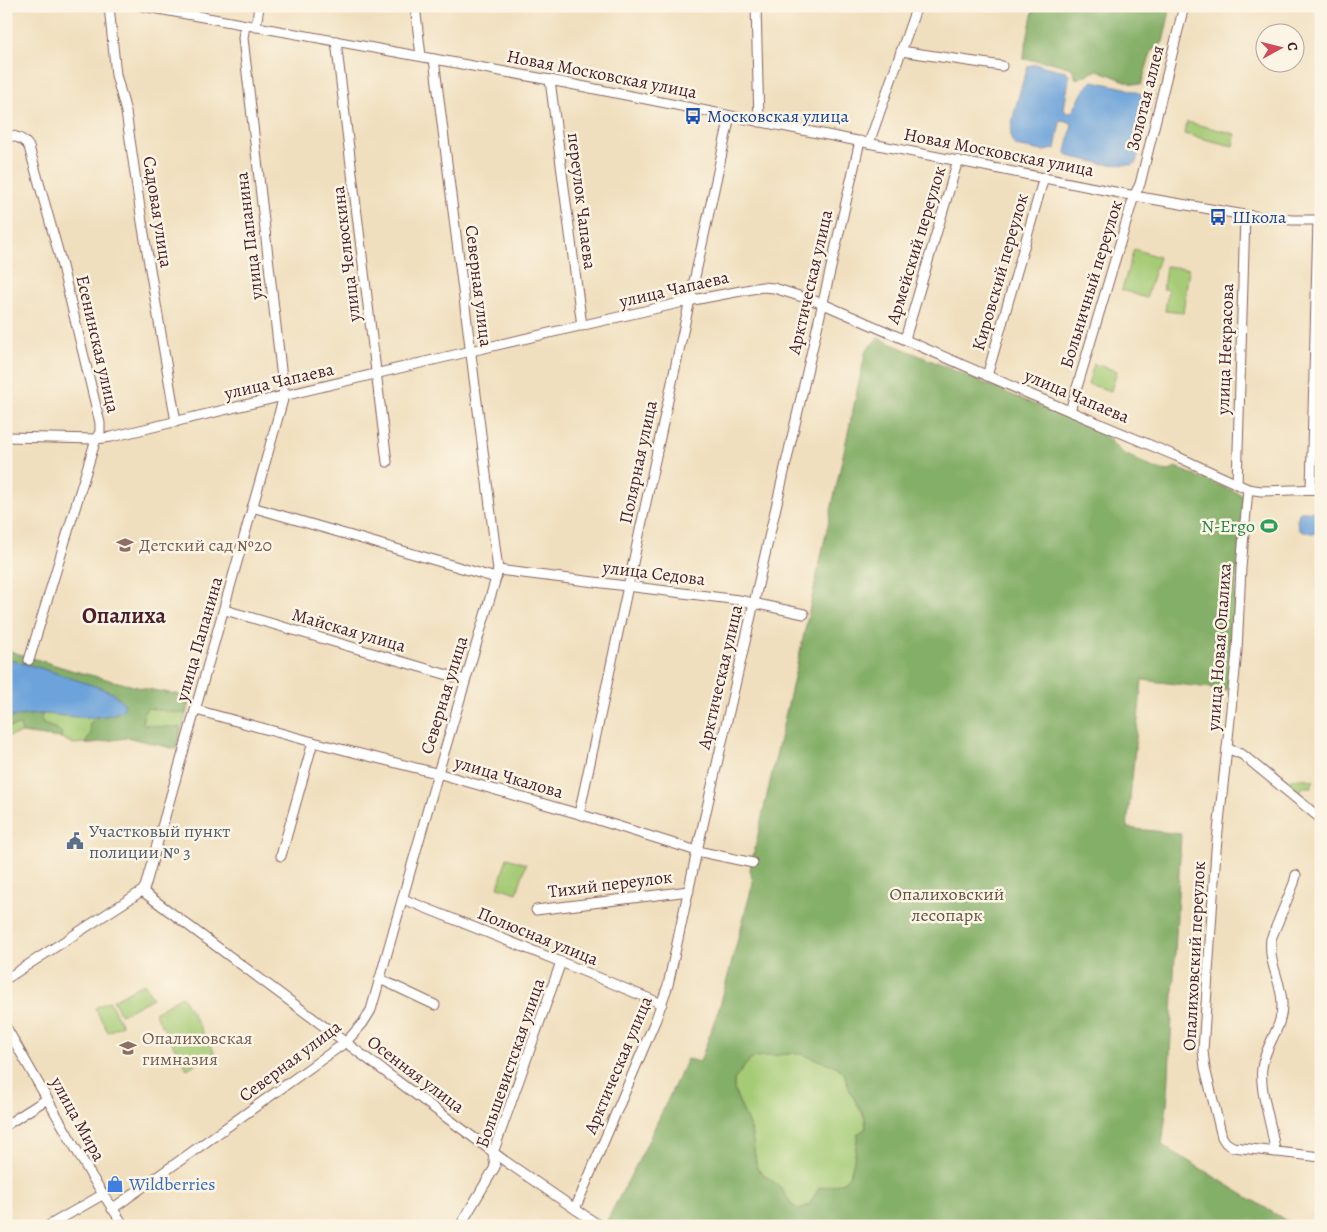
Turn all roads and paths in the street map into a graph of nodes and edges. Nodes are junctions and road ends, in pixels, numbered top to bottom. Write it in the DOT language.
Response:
graph roads {
  1 [pos="109,6"];
  2 [pos="142,6"];
  3 [pos="259,6"];
  4 [pos="415,6"];
  5 [pos="756,6"];
  6 [pos="917,6"];
  7 [pos="1184,6"];
  8 [pos="245,25"];
  9 [pos="256,27"];
  10 [pos="336,41"];
  11 [pos="901,51"];
  12 [pos="421,56"];
  13 [pos="434,59"];
  14 [pos="1002,66"];
  15 [pos="550,80"];
  16 [pos="730,116"];
  17 [pos="759,122"];
  18 [pos="6,134"];
  19 [pos="864,142"];
  20 [pos="958,160"];
  21 [pos="1044,178"];
  22 [pos="1134,196"];
  23 [pos="1245,215"];
  24 [pos="1320,220"];
  25 [pos="688,301"];
  26 [pos="821,303"];
  27 [pos="582,326"];
  28 [pos="904,339"];
  29 [pos="471,351"];
  30 [pos="377,375"];
  31 [pos="987,376"];
  32 [pos="284,396"];
  33 [pos="1070,411"];
  34 [pos="176,422"];
  35 [pos="6,437"];
  36 [pos="96,439"];
  37 [pos="387,462"];
  38 [pos="1238,484"];
  39 [pos="1316,489"];
  40 [pos="1248,490"];
  41 [pos="252,507"];
  42 [pos="497,574"];
  43 [pos="629,586"];
  44 [pos="754,603"];
  45 [pos="224,610"];
  46 [pos="804,614"];
  47 [pos="29,660"];
  48 [pos="466,680"];
  49 [pos="196,710"];
  50 [pos="313,742"];
  51 [pos="1227,748"];
  52 [pos="438,773"];
  53 [pos="579,814"];
  54 [pos="1321,819"];
  55 [pos="697,851"];
  56 [pos="281,856"];
  57 [pos="753,863"];
  58 [pos="1296,875"];
  59 [pos="688,891"];
  60 [pos="142,892"];
  61 [pos="403,899"];
  62 [pos="536,910"];
  63 [pos="562,962"];
  64 [pos="6,979"];
  65 [pos="380,979"];
  66 [pos="436,1004"];
  67 [pos="662,1004"];
  68 [pos="6,1027"];
  69 [pos="346,1042"];
  70 [pos="47,1099"];
  71 [pos="6,1125"];
  72 [pos="1275,1152"];
  73 [pos="493,1153"];
  74 [pos="1321,1157"];
  75 [pos="102,1195"];
  76 [pos="112,1209"];
  77 [pos="575,1209"];
  78 [pos="48,1226"];
  79 [pos="124,1226"];
  80 [pos="460,1226"];
  81 [pos="600,1226"];
  1 -- 34 [label="street, Садовая улица"];
  2 -- 8 [label="street, Новая Московская улица"];
  3 -- 9 [label="street"];
  4 -- 12 [label="street"];
  5 -- 17 [label="street"];
  6 -- 11 [label="street, Арктическая улица"];
  7 -- 22 [label="street, Золотая аллея"];
  8 -- 9 [label="street, Новая Московская улица"];
  8 -- 32 [label="street, улица Папанина"];
  9 -- 10 [label="street, Новая Московская улица"];
  10 -- 12 [label="street, Новая Московская улица"];
  10 -- 30 [label="street, улица Челюскина"];
  11 -- 14 [label="street"];
  11 -- 19 [label="street, Арктическая улица"];
  12 -- 13 [label="street, Новая Московская улица"];
  13 -- 15 [label="street, Новая Московская улица"];
  13 -- 29 [label="street, Северная улица"];
  15 -- 16 [label="street, Новая Московская улица"];
  15 -- 27 [label="street, переулок Чапаева"];
  16 -- 17 [label="street, Новая Московская улица"];
  16 -- 25 [label="street, Полярная улица"];
  17 -- 19 [label="street, Новая Московская улица"];
  18 -- 36 [label="street, Есенинская улица"];
  19 -- 20 [label="street, Новая Московская улица"];
  19 -- 26 [label="street, Арктическая улица"];
  20 -- 21 [label="street, Новая Московская улица"];
  20 -- 28 [label="street, Армейский переулок"];
  21 -- 22 [label="street, Новая Московская улица"];
  21 -- 31 [label="street, Кировский переулок"];
  22 -- 23 [label="street, Новая Московская улица"];
  22 -- 33 [label="street, Больничный переулок"];
  23 -- 24 [label="street, Новая Московская улица"];
  23 -- 38 [label="street, улица Некрасова"];
  24 -- 39 [label="street"];
  25 -- 26 [label="street, улица Чапаева"];
  25 -- 27 [label="street, улица Чапаева"];
  25 -- 43 [label="street, Полярная улица"];
  26 -- 28 [label="street, улица Чапаева"];
  26 -- 44 [label="street, Арктическая улица"];
  27 -- 29 [label="street, улица Чапаева"];
  28 -- 31 [label="street, улица Чапаева"];
  29 -- 30 [label="street, улица Чапаева"];
  29 -- 42 [label="street, Северная улица"];
  30 -- 32 [label="street, улица Чапаева"];
  30 -- 37 [label="street, улица Челюскина"];
  31 -- 33 [label="street, улица Чапаева"];
  32 -- 34 [label="street, улица Чапаева"];
  32 -- 41 [label="street, улица Папанина"];
  33 -- 38 [label="street, улица Чапаева"];
  34 -- 36 [label="street, улица Чапаева"];
  35 -- 36 [label="street, улица Чапаева"];
  36 -- 47 [label="street, Есенинская улица"];
  38 -- 40 [label="street, улица Чапаева"];
  39 -- 40 [label="street, улица Чапаева"];
  40 -- 51 [label="street, улица Новая Опалиха"];
  41 -- 42 [label="street, улица Седова"];
  41 -- 45 [label="street, улица Папанина"];
  42 -- 43 [label="street, улица Седова"];
  42 -- 48 [label="street, Северная улица"];
  43 -- 44 [label="street, улица Седова"];
  43 -- 53 [label="street, Полярная улица"];
  44 -- 46 [label="street, улица Седова"];
  44 -- 55 [label="street, Арктическая улица"];
  45 -- 48 [label="street, Майская улица"];
  45 -- 49 [label="street, улица Папанина"];
  48 -- 52 [label="street, Северная улица"];
  49 -- 50 [label="street, улица Чкалова"];
  49 -- 60 [label="street, улица Папанина"];
  50 -- 52 [label="street, улица Чкалова"];
  50 -- 56 [label="street"];
  51 -- 54 [label="street, улица Новая Опалиха"];
  51 -- 72 [label="street, Опалиховский переулок"];
  52 -- 53 [label="street, улица Чкалова"];
  52 -- 61 [label="street, Северная улица"];
  53 -- 55 [label="street, улица Чкалова"];
  55 -- 57 [label="street, улица Чкалова"];
  55 -- 59 [label="street, Арктическая улица"];
  58 -- 72 [label="street"];
  59 -- 62 [label="street, Тихий переулок"];
  59 -- 67 [label="street, Арктическая улица"];
  60 -- 64 [label="street"];
  60 -- 69 [label="street, Осенняя улица"];
  61 -- 63 [label="street, Полюсная улица"];
  61 -- 65 [label="street, Северная улица"];
  63 -- 67 [label="street, Полюсная улица"];
  63 -- 73 [label="street, Большевистская улица"];
  65 -- 66 [label="street"];
  65 -- 69 [label="street, Северная улица"];
  67 -- 77 [label="street, Арктическая улица"];
  68 -- 70 [label="street, улица Мира"];
  69 -- 73 [label="street, Осенняя улица"];
  69 -- 76 [label="street, Северная улица"];
  70 -- 71 [label="street"];
  70 -- 75 [label="street, улица Мира"];
  72 -- 74 [label="street, Опалиховский переулок"];
  73 -- 77 [label="street, Осенняя улица"];
  73 -- 80 [label="street, Большевистская улица"];
  75 -- 76 [label="street, улица Мира"];
  75 -- 78 [label="street"];
  76 -- 79 [label="street, улица Мира"];
  77 -- 81 [label="street, Осенняя улица"];
}
